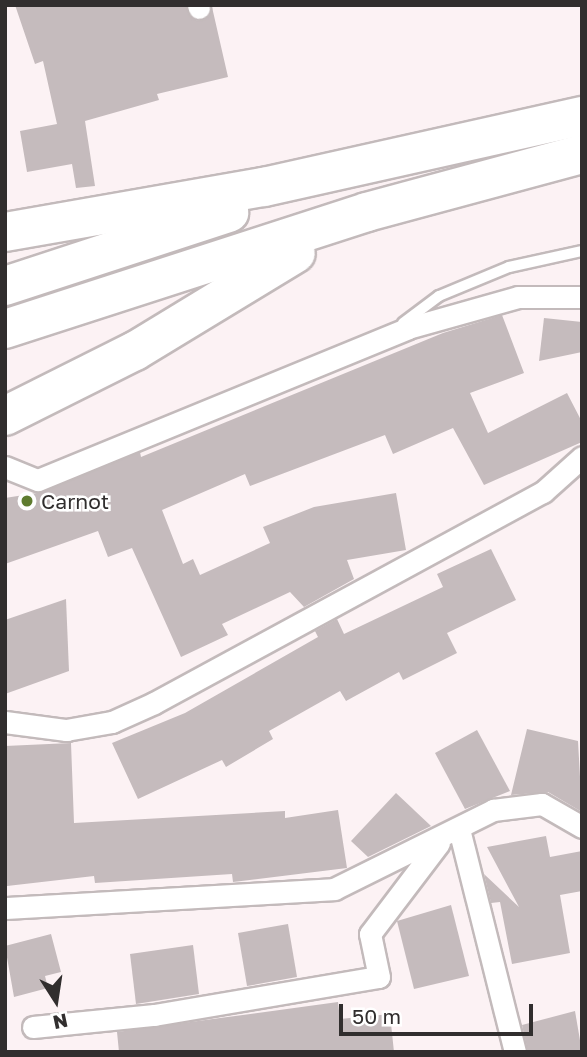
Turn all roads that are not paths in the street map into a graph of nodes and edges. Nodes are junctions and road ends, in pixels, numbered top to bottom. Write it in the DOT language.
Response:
graph roads {
  1 [pos="582,116"];
  2 [pos="422,154"];
  3 [pos="582,154"];
  4 [pos="474,181"];
  5 [pos="5,232"];
  6 [pos="582,251"];
  7 [pos="5,286"];
  8 [pos="582,297"];
  9 [pos="5,330"];
  10 [pos="375,343"];
  11 [pos="5,416"];
  12 [pos="582,457"];
  13 [pos="5,467"];
  14 [pos="5,722"];
  15 [pos="582,827"];
  16 [pos="453,831"];
  17 [pos="5,908"];
  18 [pos="33,1027"];
  19 [pos="515,1052"];
  1 -- 2 [label="highway"];
  2 -- 5 [label="highway"];
  2 -- 7 [label="highway"];
  3 -- 4 [label="highway"];
  4 -- 9 [label="highway"];
  4 -- 11 [label="highway"];
  6 -- 10 [label="lane"];
  8 -- 10 [label="street"];
  10 -- 13 [label="street"];
  12 -- 14 [label="street"];
  15 -- 16 [label="street"];
  16 -- 17 [label="street"];
  16 -- 18 [label="street"];
  16 -- 19 [label="street"];
}
